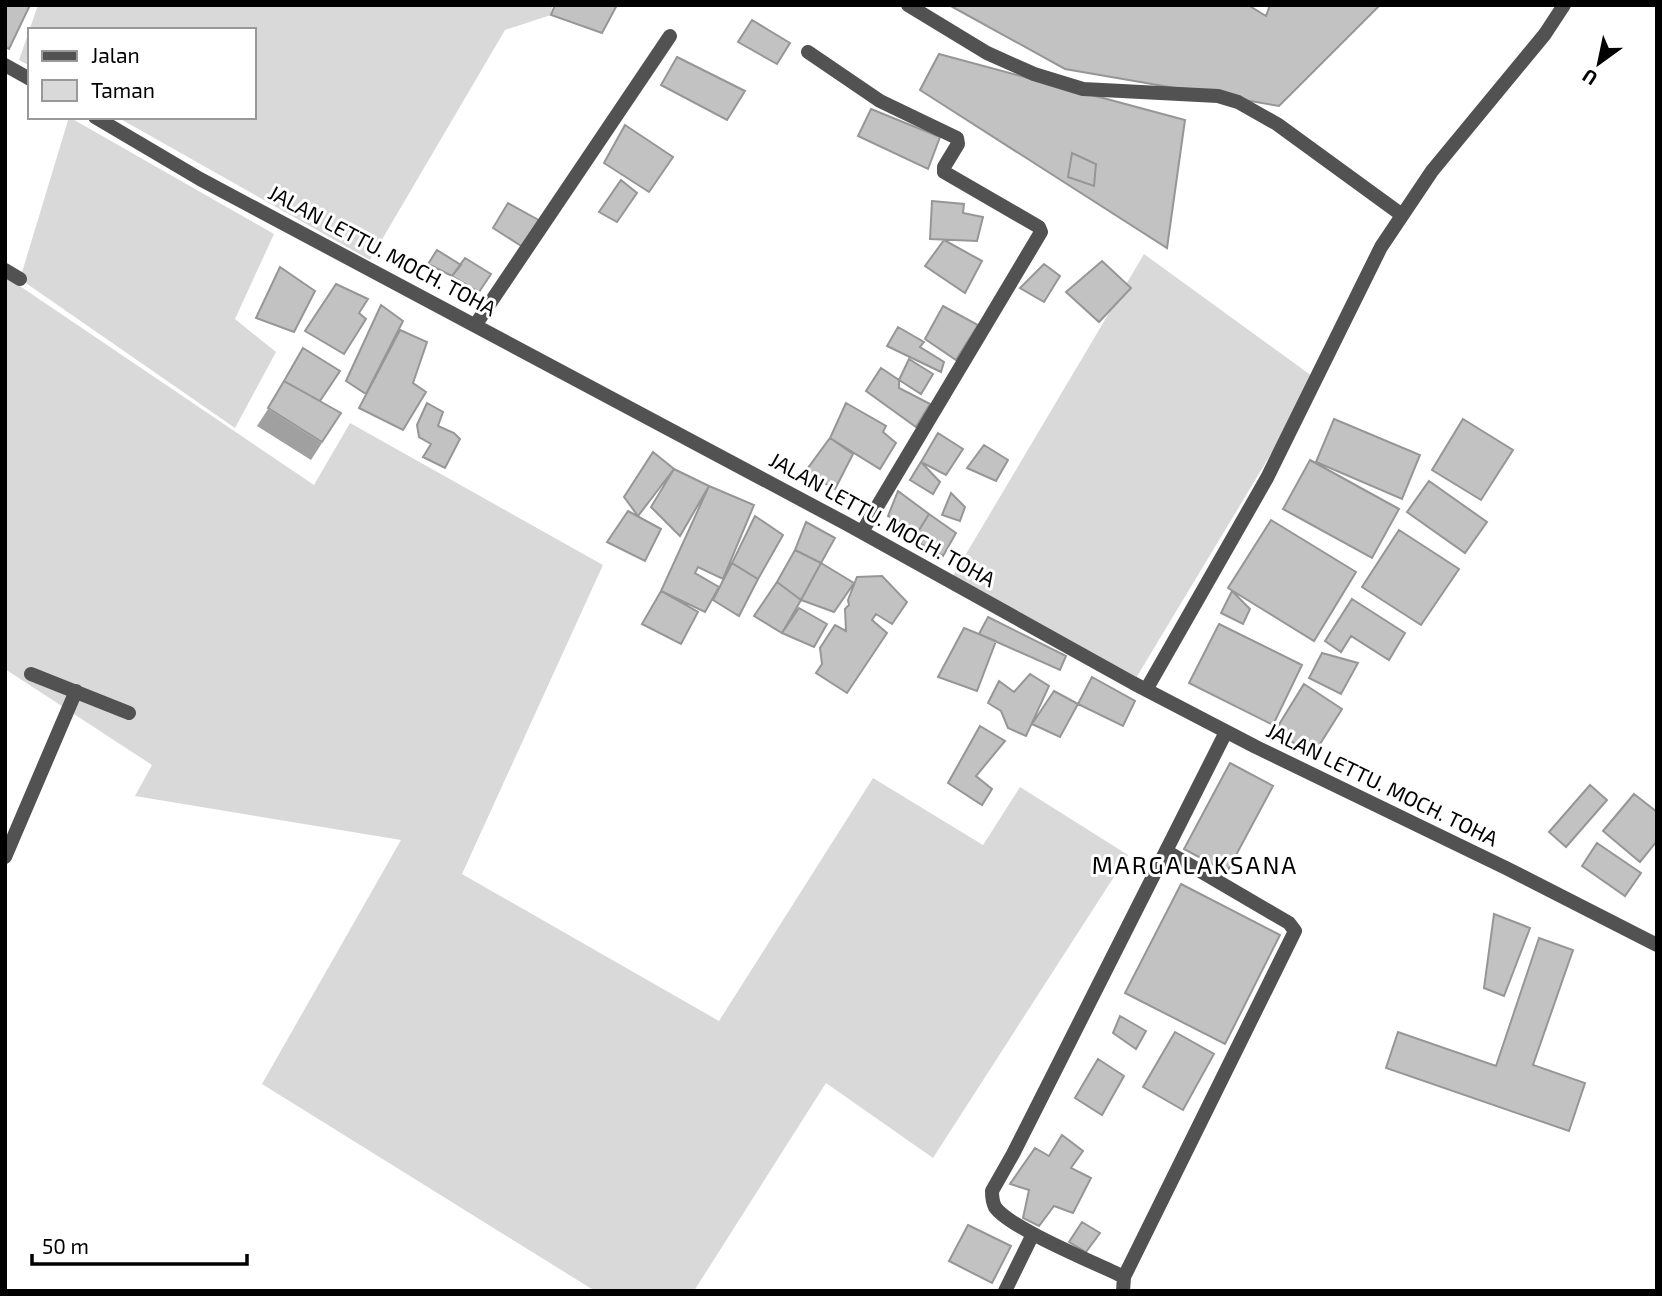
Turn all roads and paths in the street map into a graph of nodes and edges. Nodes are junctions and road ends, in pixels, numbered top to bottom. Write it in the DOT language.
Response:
graph roads {
  1 [pos="908,5"];
  2 [pos="1563,5"];
  3 [pos="670,36"];
  4 [pos="808,52"];
  5 [pos="5,65"];
  6 [pos="28,78"];
  7 [pos="98,119"];
  8 [pos="1402,215"];
  9 [pos="5,270"];
  10 [pos="20,279"];
  11 [pos="476,324"];
  12 [pos="862,532"];
  13 [pos="31,674"];
  14 [pos="1146,690"];
  15 [pos="76,691"];
  16 [pos="129,713"];
  17 [pos="1226,732"];
  18 [pos="1166,850"];
  19 [pos="5,857"];
  20 [pos="1657,945"];
  21 [pos="1033,1234"];
  22 [pos="1124,1284"];
  23 [pos="1005,1291"];
  1 -- 8 [label="street"];
  2 -- 8 [label="street"];
  3 -- 11 [label="street"];
  4 -- 12 [label="street"];
  5 -- 6 [label="street"];
  7 -- 11 [label="street, JALAN LETTU. MOCH. TOHA"];
  8 -- 14 [label="street"];
  9 -- 10 [label="street"];
  11 -- 12 [label="street, JALAN LETTU. MOCH. TOHA"];
  12 -- 14 [label="street, JALAN LETTU. MOCH. TOHA"];
  13 -- 15 [label="street"];
  14 -- 17 [label="street, JALAN LETTU. MOCH. TOHA"];
  15 -- 16 [label="street"];
  15 -- 19 [label="street"];
  17 -- 18 [label="street"];
  17 -- 20 [label="street, JALAN LETTU. MOCH. TOHA"];
  18 -- 21 [label="street"];
  18 -- 22 [label="street"];
  21 -- 22 [label="street"];
  21 -- 23 [label="street"];
}
